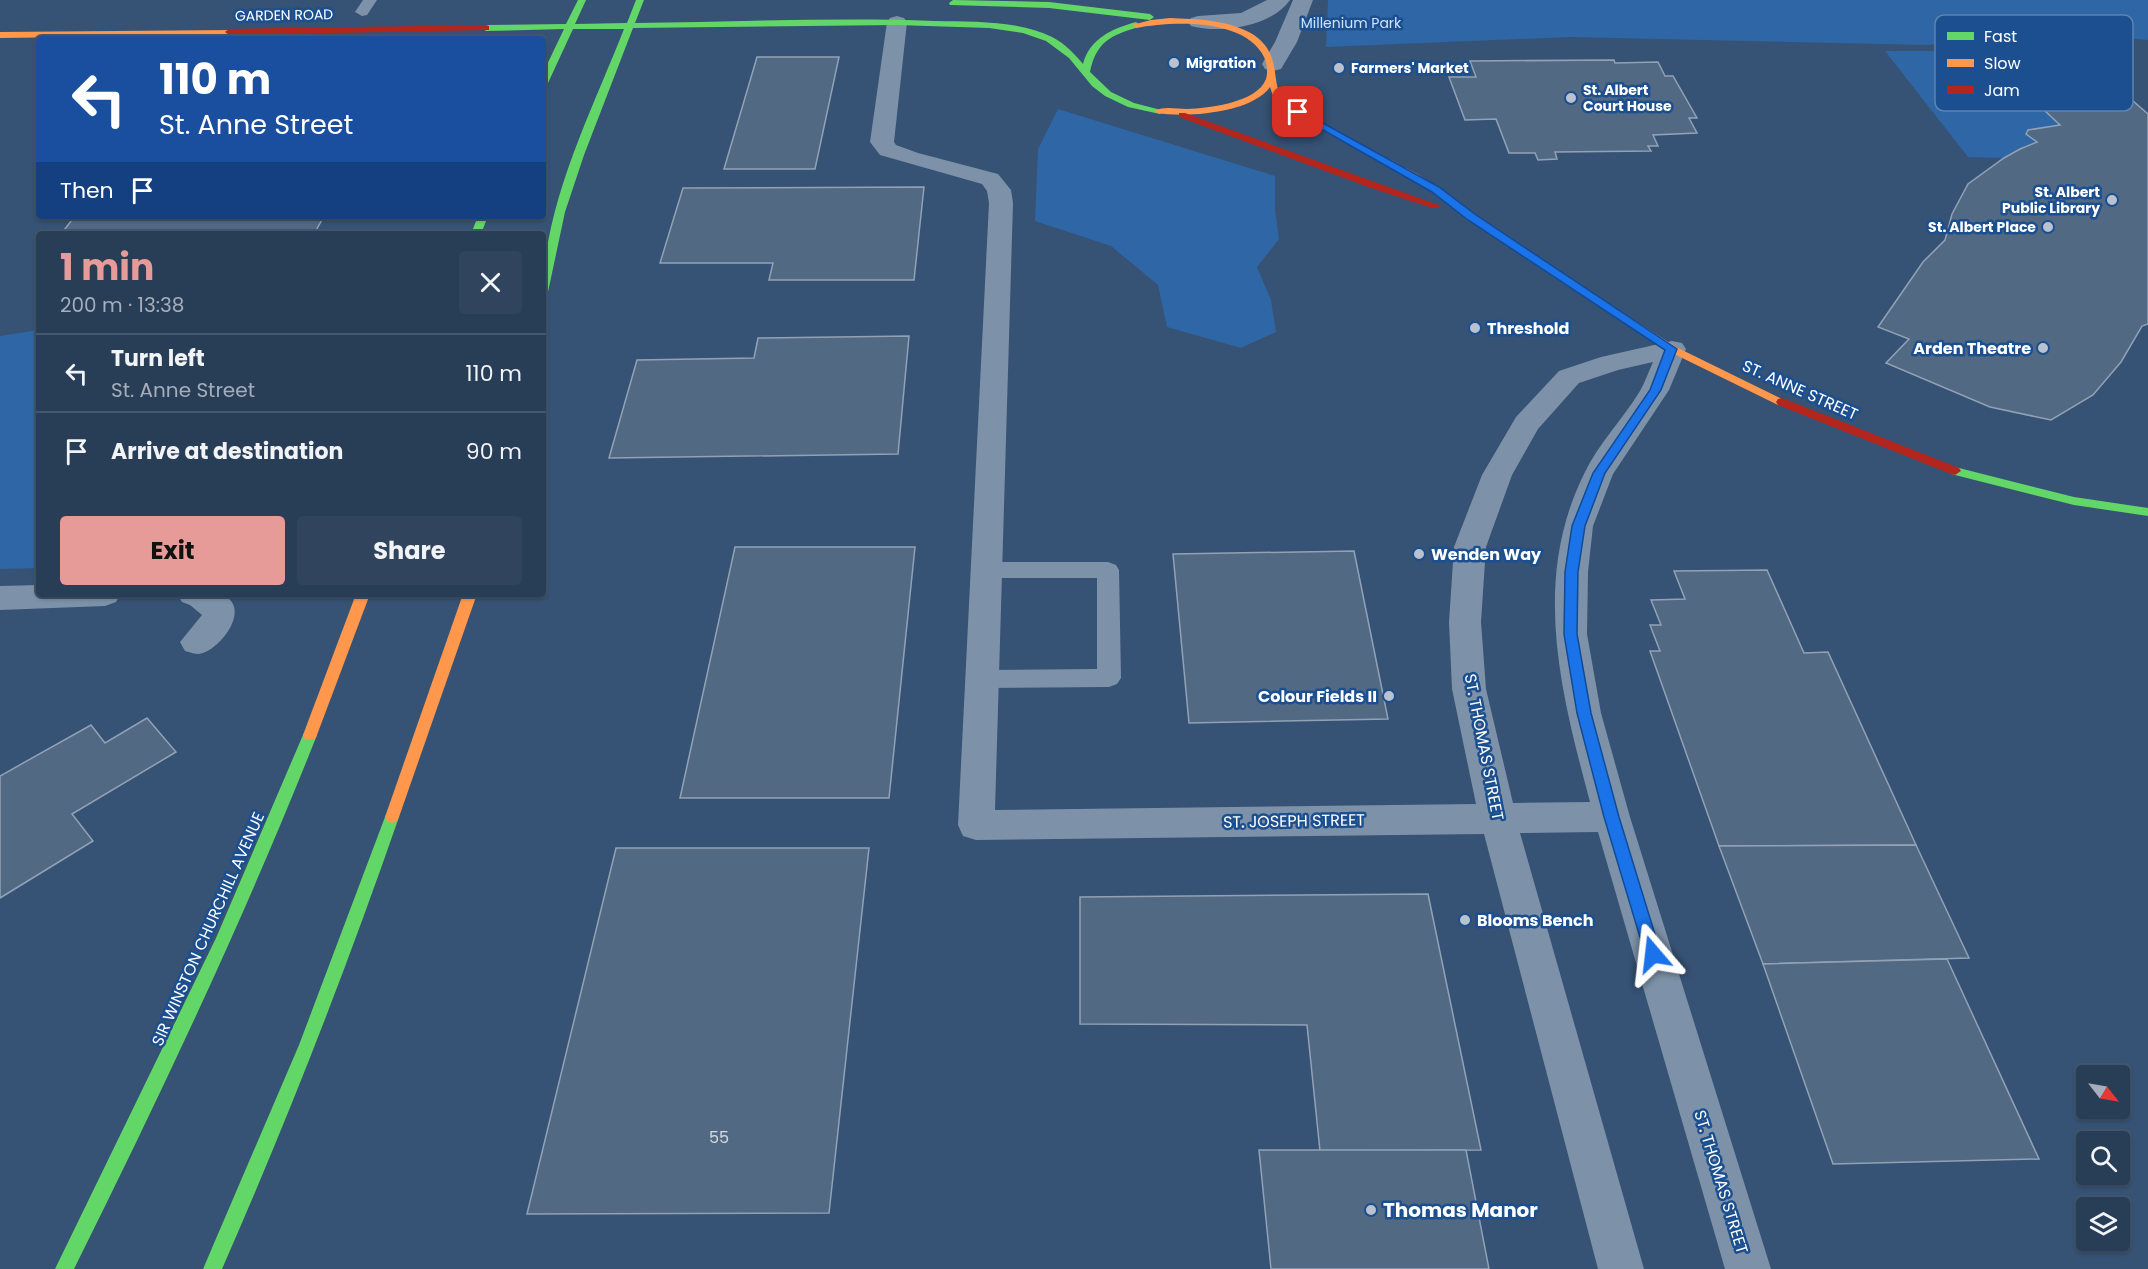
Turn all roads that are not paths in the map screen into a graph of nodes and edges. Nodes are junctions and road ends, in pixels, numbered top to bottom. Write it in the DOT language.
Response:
graph roads {
  1 [pos="1280,0"];
  2 [pos="1302,0"];
  3 [pos="643,3"];
  4 [pos="943,3"];
  5 [pos="576,5"];
  6 [pos="619,5"];
  7 [pos="598,6"];
  8 [pos="1169,20"];
  9 [pos="897,22"];
  10 [pos="1198,22"];
  11 [pos="629,26"];
  12 [pos="568,27"];
  13 [pos="0,35"];
  14 [pos="1273,71"];
  15 [pos="1086,72"];
  16 [pos="546,76"];
  17 [pos="1174,112"];
  18 [pos="1472,217"];
  19 [pos="546,278"];
  20 [pos="1671,349"];
  21 [pos="2148,512"];
  22 [pos="987,570"];
  23 [pos="36,597"];
  24 [pos="202,597"];
  25 [pos="362,597"];
  26 [pos="469,597"];
  27 [pos="0,598"];
  28 [pos="197,642"];
  29 [pos="982,679"];
  30 [pos="1612,817"];
  31 [pos="1498,819"];
  32 [pos="64,1269"];
  33 [pos="213,1269"];
  34 [pos="1621,1269"];
  35 [pos="1748,1269"];
  1 -- 10 [label="street"];
  2 -- 14 [label="street"];
  3 -- 6 [label="street"];
  3 -- 11 [label="street"];
  4 -- 8 [label="street"];
  5 -- 7 [label="street"];
  5 -- 12 [label="street"];
  8 -- 10 [label="street, ST. ANNE STREET"];
  8 -- 15 [label="street"];
  9 -- 11 [label="street"];
  9 -- 15 [label="street"];
  9 -- 22 [label="street"];
  10 -- 14 [label="street, ST. ANNE STREET"];
  11 -- 12 [label="street"];
  11 -- 19 [label="street"];
  12 -- 13 [label="street, GARDEN ROAD"];
  12 -- 16 [label="street"];
  14 -- 17 [label="street"];
  14 -- 18 [label="street, ST. ANNE STREET"];
  15 -- 17 [label="street"];
  17 -- 18 [label="street, ST. ANNE STREET"];
  18 -- 20 [label="street, ST. ANNE STREET"];
  20 -- 21 [label="street, ST. ANNE STREET"];
  20 -- 30 [label="street, ST. THOMAS STREET"];
  20 -- 31 [label="street, ST. THOMAS STREET"];
  22 -- 29 [label="street"];
  22 -- 29 [label="lane"];
  23 -- 27 [label="street"];
  24 -- 28 [label="street"];
  25 -- 32 [label="street, SIR WINSTON CHURCHILL AVENUE"];
  26 -- 33 [label="street"];
  29 -- 31 [label="street, ST. JOSEPH STREET"];
  30 -- 31 [label="street, ST. JOSEPH STREET"];
  30 -- 35 [label="street, ST. THOMAS STREET"];
  31 -- 34 [label="street, ST. THOMAS STREET"];
}
